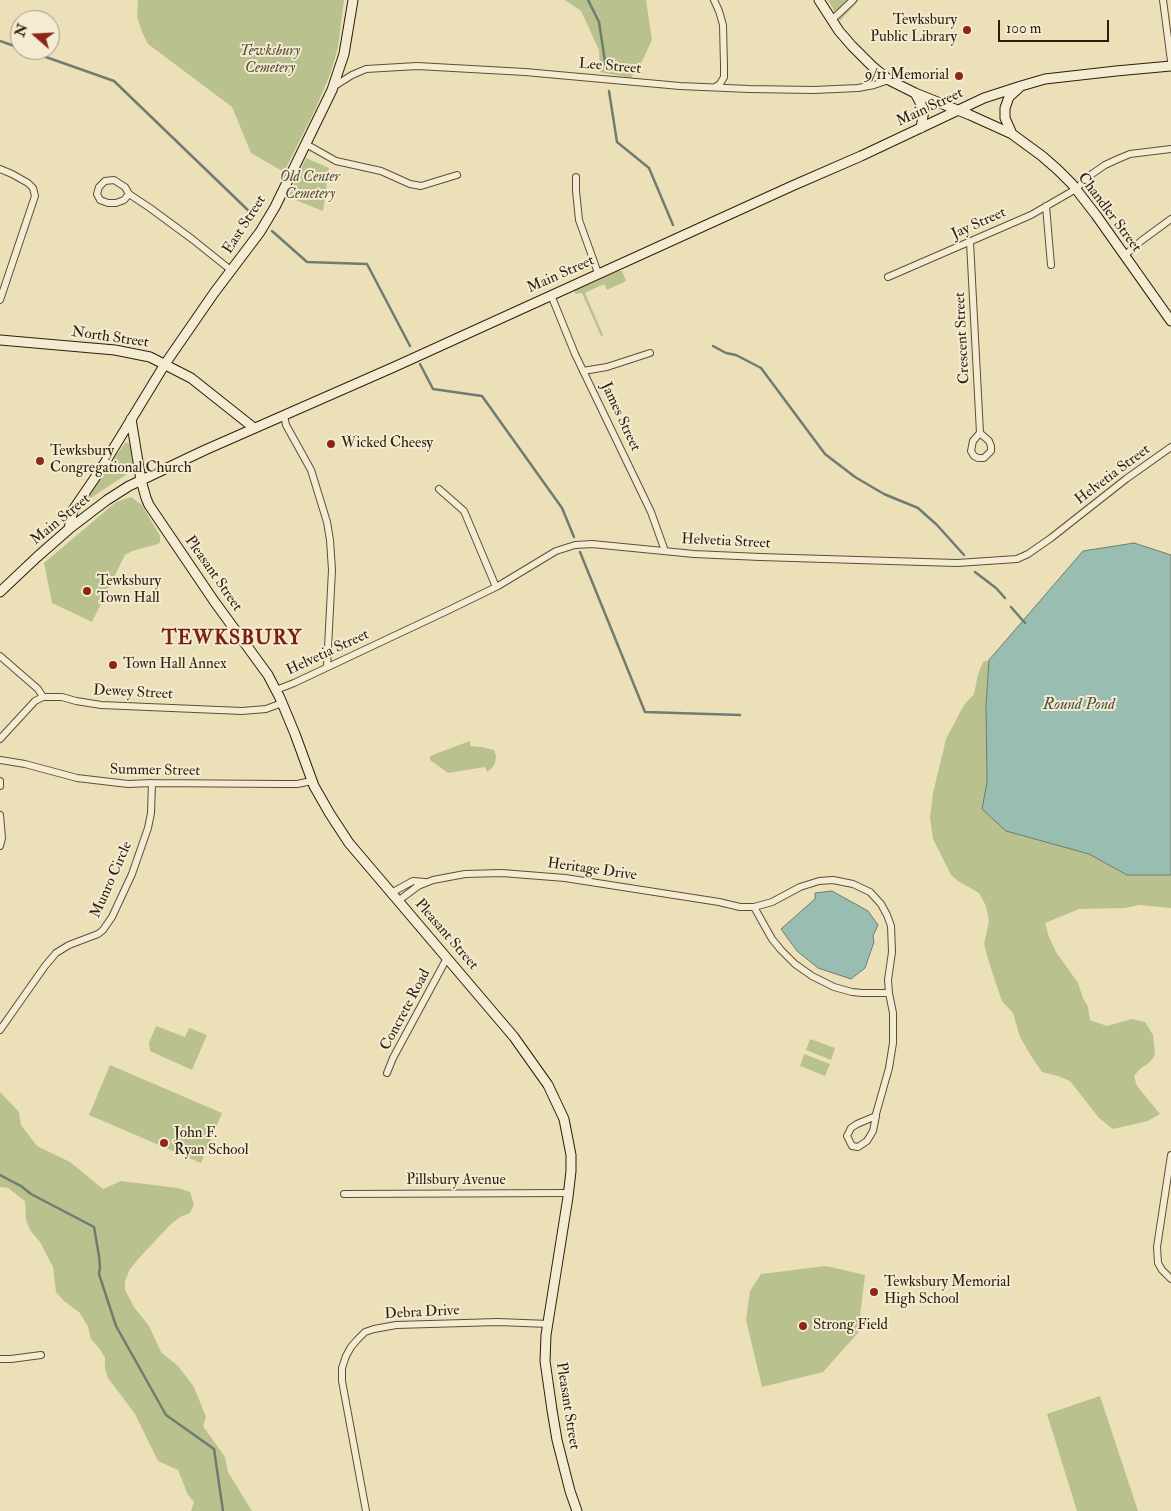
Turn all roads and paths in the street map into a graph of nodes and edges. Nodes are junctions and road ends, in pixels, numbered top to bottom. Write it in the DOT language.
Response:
graph roads {
  1 [pos="353,0"];
  2 [pos="714,0"];
  3 [pos="819,0"];
  4 [pos="853,0"];
  5 [pos="1164,0"];
  6 [pos="831,19"];
  7 [pos="1171,62"];
  8 [pos="1171,66"];
  9 [pos="889,80"];
  10 [pos="1021,86"];
  11 [pos="333,87"];
  12 [pos="715,88"];
  13 [pos="915,93"];
  14 [pos="958,110"];
  15 [pos="921,128"];
  16 [pos="1012,134"];
  17 [pos="306,144"];
  18 [pos="1171,149"];
  19 [pos="0,169"];
  20 [pos="457,176"];
  21 [pos="576,178"];
  22 [pos="1076,189"];
  23 [pos="129,194"];
  24 [pos="1046,206"];
  25 [pos="1171,219"];
  26 [pos="970,242"];
  27 [pos="1124,256"];
  28 [pos="1051,264"];
  29 [pos="232,271"];
  30 [pos="598,274"];
  31 [pos="888,277"];
  32 [pos="551,295"];
  33 [pos="0,300"];
  34 [pos="1171,320"];
  35 [pos="0,340"];
  36 [pos="650,353"];
  37 [pos="165,364"];
  38 [pos="584,371"];
  39 [pos="284,415"];
  40 [pos="131,419"];
  41 [pos="254,428"];
  42 [pos="980,433"];
  43 [pos="1171,447"];
  44 [pos="141,480"];
  45 [pos="438,489"];
  46 [pos="69,528"];
  47 [pos="665,551"];
  48 [pos="496,587"];
  49 [pos="0,592"];
  50 [pos="0,656"];
  51 [pos="327,667"];
  52 [pos="276,690"];
  53 [pos="43,697"];
  54 [pos="282,702"];
  55 [pos="0,739"];
  56 [pos="0,760"];
  57 [pos="0,781"];
  58 [pos="312,781"];
  59 [pos="152,783"];
  60 [pos="0,786"];
  61 [pos="0,815"];
  62 [pos="0,846"];
  63 [pos="426,882"];
  64 [pos="391,893"];
  65 [pos="398,901"];
  66 [pos="754,907"];
  67 [pos="447,958"];
  68 [pos="889,993"];
  69 [pos="0,1030"];
  70 [pos="387,1073"];
  71 [pos="876,1114"];
  72 [pos="856,1147"];
  73 [pos="1171,1155"];
  74 [pos="569,1192"];
  75 [pos="344,1194"];
  76 [pos="1171,1279"];
  77 [pos="549,1324"];
  78 [pos="41,1355"];
  79 [pos="0,1359"];
  80 [pos="366,1511"];
  81 [pos="577,1511"];
  1 -- 11 [label="main road, East Street"];
  2 -- 12 [label="street"];
  3 -- 6 [label="main road, Chandler Street"];
  4 -- 6 [label="street"];
  5 -- 7 [label="street"];
  6 -- 9 [label="main road, Chandler Street"];
  8 -- 10 [label="main road, Main Street"];
  9 -- 12 [label="street, Lee Street"];
  9 -- 13 [label="main road, Chandler Street"];
  10 -- 14 [label="main road, Main Street"];
  10 -- 16 [label="main road"];
  11 -- 12 [label="street, Lee Street"];
  11 -- 17 [label="main road, East Street"];
  13 -- 14 [label="main road, Chandler Street"];
  13 -- 15 [label="main road"];
  14 -- 15 [label="main road, Main Street"];
  14 -- 16 [label="main road, Chandler Street"];
  15 -- 30 [label="main road, Main Street"];
  16 -- 22 [label="main road, Chandler Street"];
  17 -- 20 [label="street"];
  17 -- 29 [label="main road, East Street"];
  18 -- 22 [label="street, Jay Street"];
  19 -- 33 [label="street"];
  21 -- 30 [label="street"];
  22 -- 24 [label="street, Jay Street"];
  22 -- 27 [label="main road, Chandler Street"];
  23 -- 23 [label="street"];
  23 -- 29 [label="street"];
  24 -- 26 [label="street, Jay Street"];
  24 -- 28 [label="street"];
  25 -- 27 [label="street"];
  26 -- 31 [label="street, Jay Street"];
  26 -- 42 [label="street, Crescent Street"];
  27 -- 34 [label="main road, Chandler Street"];
  29 -- 37 [label="main road, East Street"];
  30 -- 32 [label="main road, Main Street"];
  32 -- 38 [label="street, James Street"];
  32 -- 39 [label="main road, Main Street"];
  35 -- 37 [label="main road, North Street"];
  36 -- 38 [label="street"];
  37 -- 40 [label="main road, East Street"];
  37 -- 41 [label="main road, North Street"];
  38 -- 47 [label="street, James Street"];
  39 -- 41 [label="main road, Main Street"];
  39 -- 51 [label="street"];
  40 -- 44 [label="main road, Pleasant Street"];
  40 -- 46 [label="main road, East Street"];
  41 -- 44 [label="main road, Main Street"];
  43 -- 47 [label="street, Helvetia Street"];
  44 -- 46 [label="main road, Main Street"];
  44 -- 52 [label="main road, Pleasant Street"];
  45 -- 48 [label="street"];
  46 -- 49 [label="main road, Main Street"];
  47 -- 48 [label="street, Helvetia Street"];
  48 -- 51 [label="street, Helvetia Street"];
  50 -- 53 [label="street"];
  51 -- 52 [label="street, Helvetia Street"];
  52 -- 54 [label="main road, Pleasant Street"];
  53 -- 54 [label="street, Dewey Street"];
  53 -- 55 [label="street"];
  54 -- 58 [label="main road, Pleasant Street"];
  56 -- 59 [label="street, Summer Street"];
  57 -- 60 [label="street"];
  58 -- 59 [label="street, Summer Street"];
  58 -- 64 [label="main road, Pleasant Street"];
  59 -- 69 [label="street, Munro Circle"];
  61 -- 62 [label="street"];
  63 -- 64 [label="street, Heritage Drive"];
  63 -- 65 [label="street, Heritage Drive"];
  63 -- 66 [label="street, Heritage Drive"];
  64 -- 65 [label="main road, Pleasant Street"];
  65 -- 67 [label="main road, Pleasant Street"];
  66 -- 68 [label="street"];
  66 -- 68 [label="street, Heritage Drive"];
  67 -- 70 [label="street, Concrete Road"];
  67 -- 74 [label="main road, Pleasant Street"];
  68 -- 71 [label="street, Heritage Drive"];
  72 -- 72 [label="street"];
  73 -- 76 [label="street"];
  74 -- 75 [label="street, Pillsbury Avenue"];
  74 -- 77 [label="main road, Pleasant Street"];
  77 -- 80 [label="street, Debra Drive"];
  77 -- 81 [label="main road, Pleasant Street"];
  78 -- 79 [label="street"];
}
